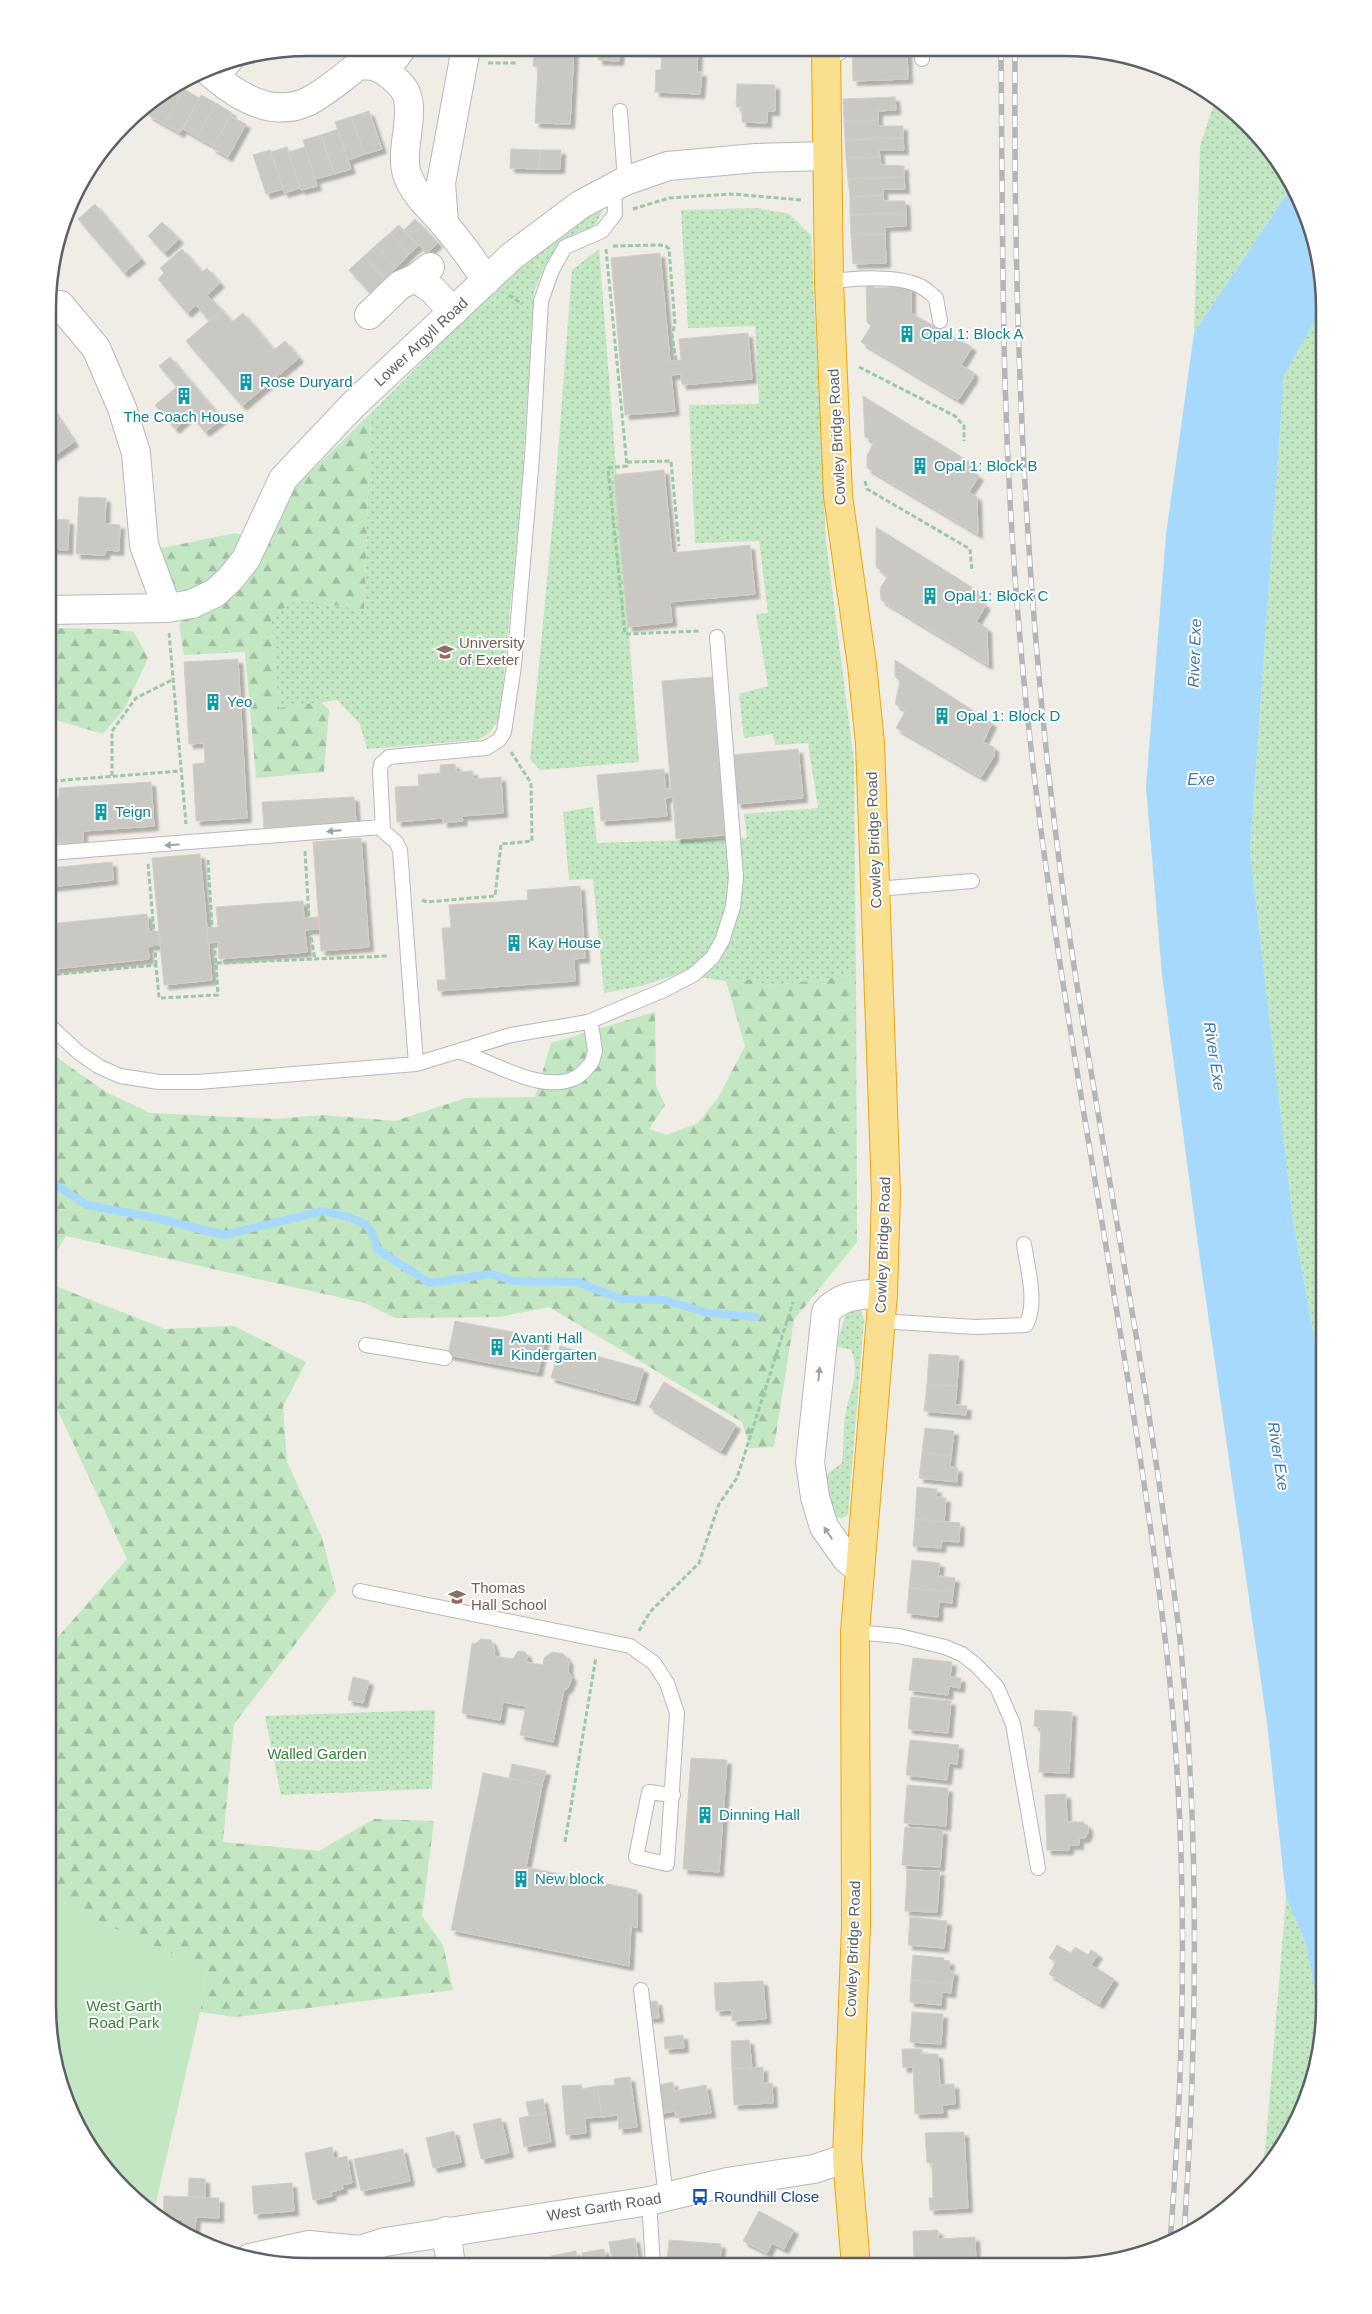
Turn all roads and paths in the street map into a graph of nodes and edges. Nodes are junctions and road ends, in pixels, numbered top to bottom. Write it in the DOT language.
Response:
graph roads {
  1 [pos="396,56"];
  2 [pos="475,56"];
  3 [pos="832,56"];
  4 [pos="516,64"];
  5 [pos="385,71"];
  6 [pos="222,72"];
  7 [pos="620,111"];
  8 [pos="827,156"];
  9 [pos="620,184"];
  10 [pos="827,192"];
  11 [pos="616,214"];
  12 [pos="444,223"];
  13 [pos="486,281"];
  14 [pos="829,282"];
  15 [pos="60,305"];
  16 [pos="453,312"];
  17 [pos="369,315"];
  18 [pos="541,318"];
  19 [pos="940,321"];
  20 [pos="676,360"];
  21 [pos="851,363"];
  22 [pos="964,440"];
  23 [pos="626,462"];
  24 [pos="862,472"];
  25 [pos="679,546"];
  26 [pos="972,571"];
  27 [pos="167,608"];
  28 [pos="56,610"];
  29 [pos="717,637"];
  30 [pos="172,680"];
  31 [pos="501,737"];
  32 [pos="180,771"];
  33 [pos="112,776"];
  34 [pos="56,781"];
  35 [pos="382,827"];
  36 [pos="304,834"];
  37 [pos="188,844"];
  38 [pos="56,853"];
  39 [pos="209,866"];
  40 [pos="150,879"];
  41 [pos="972,881"];
  42 [pos="876,889"];
  43 [pos="427,902"];
  44 [pos="309,918"];
  45 [pos="212,927"];
  46 [pos="310,930"];
  47 [pos="154,932"];
  48 [pos="214,943"];
  49 [pos="155,945"];
  50 [pos="407,954"];
  51 [pos="315,960"];
  52 [pos="216,963"];
  53 [pos="156,965"];
  54 [pos="56,974"];
  55 [pos="588,1022"];
  56 [pos="56,1032"];
  57 [pos="461,1052"];
  58 [pos="416,1064"];
  59 [pos="1024,1244"];
  60 [pos="883,1293"];
  61 [pos="793,1302"];
  62 [pos="880,1321"];
  63 [pos="366,1345"];
  64 [pos="445,1358"];
  65 [pos="860,1570"];
  66 [pos="360,1592"];
  67 [pos="855,1632"];
  68 [pos="598,1642"];
  69 [pos="630,1646"];
  70 [pos="673,1795"];
  71 [pos="566,1842"];
  72 [pos="1038,1868"];
  73 [pos="641,1990"];
  74 [pos="847,2158"];
  75 [pos="658,2199"];
  76 [pos="446,2231"];
  77 [pos="360,2250"];
  78 [pos="266,2254"];
  79 [pos="344,2258"];
  80 [pos="450,2258"];
  81 [pos="654,2258"];
  82 [pos="855,2258"];
  1 -- 5 [label="street"];
  2 -- 4 [label="path"];
  2 -- 12 [label="street"];
  3 -- 8 [label="highway, Cowley Bridge Road"];
  5 -- 6 [label="street"];
  5 -- 12 [label="street"];
  7 -- 9 [label="lane"];
  8 -- 9 [label="street, Lower Argyll Road"];
  8 -- 10 [label="highway, Cowley Bridge Road"];
  9 -- 11 [label="lane"];
  9 -- 13 [label="street, Lower Argyll Road"];
  10 -- 11 [label="path"];
  10 -- 14 [label="highway, Cowley Bridge Road"];
  11 -- 18 [label="lane"];
  12 -- 13 [label="street"];
  13 -- 16 [label="street, Lower Argyll Road"];
  13 -- 18 [label="path"];
  14 -- 19 [label="lane"];
  14 -- 42 [label="highway, Cowley Bridge Road"];
  15 -- 27 [label="street"];
  16 -- 17 [label="street"];
  16 -- 27 [label="street, Lower Argyll Road"];
  18 -- 31 [label="lane"];
  20 -- 23 [label="path"];
  21 -- 22 [label="path"];
  23 -- 25 [label="path"];
  23 -- 29 [label="path"];
  24 -- 26 [label="path"];
  27 -- 28 [label="street, Lower Argyll Road"];
  27 -- 30 [label="path"];
  29 -- 55 [label="lane"];
  30 -- 32 [label="path"];
  30 -- 33 [label="path"];
  31 -- 35 [label="lane"];
  31 -- 43 [label="path"];
  32 -- 33 [label="path"];
  32 -- 37 [label="path"];
  33 -- 34 [label="path"];
  35 -- 36 [label="lane, one-way"];
  35 -- 50 [label="lane"];
  36 -- 37 [label="lane"];
  36 -- 44 [label="path"];
  37 -- 38 [label="lane, one-way"];
  39 -- 45 [label="path"];
  40 -- 47 [label="path"];
  41 -- 42 [label="lane"];
  42 -- 60 [label="highway, Cowley Bridge Road"];
  46 -- 51 [label="path"];
  48 -- 52 [label="path"];
  49 -- 53 [label="path"];
  50 -- 51 [label="path"];
  50 -- 58 [label="lane"];
  51 -- 52 [label="path"];
  52 -- 53 [label="path"];
  53 -- 54 [label="path"];
  55 -- 57 [label="lane"];
  55 -- 57 [label="lane"];
  56 -- 58 [label="lane"];
  57 -- 58 [label="lane"];
  59 -- 62 [label="lane"];
  60 -- 62 [label="highway, Cowley Bridge Road"];
  65 -- 60 [label="street, one-way"];
  61 -- 69 [label="path"];
  62 -- 65 [label="highway, Cowley Bridge Road"];
  63 -- 64 [label="lane"];
  65 -- 67 [label="highway, Cowley Bridge Road"];
  66 -- 68 [label="lane"];
  67 -- 72 [label="lane"];
  67 -- 74 [label="highway, Cowley Bridge Road"];
  68 -- 69 [label="lane"];
  68 -- 71 [label="path"];
  69 -- 70 [label="lane"];
  70 -- 70 [label="lane"];
  73 -- 75 [label="lane"];
  74 -- 75 [label="street, West Garth Road"];
  74 -- 82 [label="highway, Cowley Bridge Road"];
  75 -- 76 [label="street, West Garth Road"];
  75 -- 81 [label="lane"];
  76 -- 77 [label="street, West Garth Road"];
  76 -- 80 [label="street"];
  77 -- 78 [label="street, West Garth Road"];
  77 -- 79 [label="street, West Garth Road"];
}
